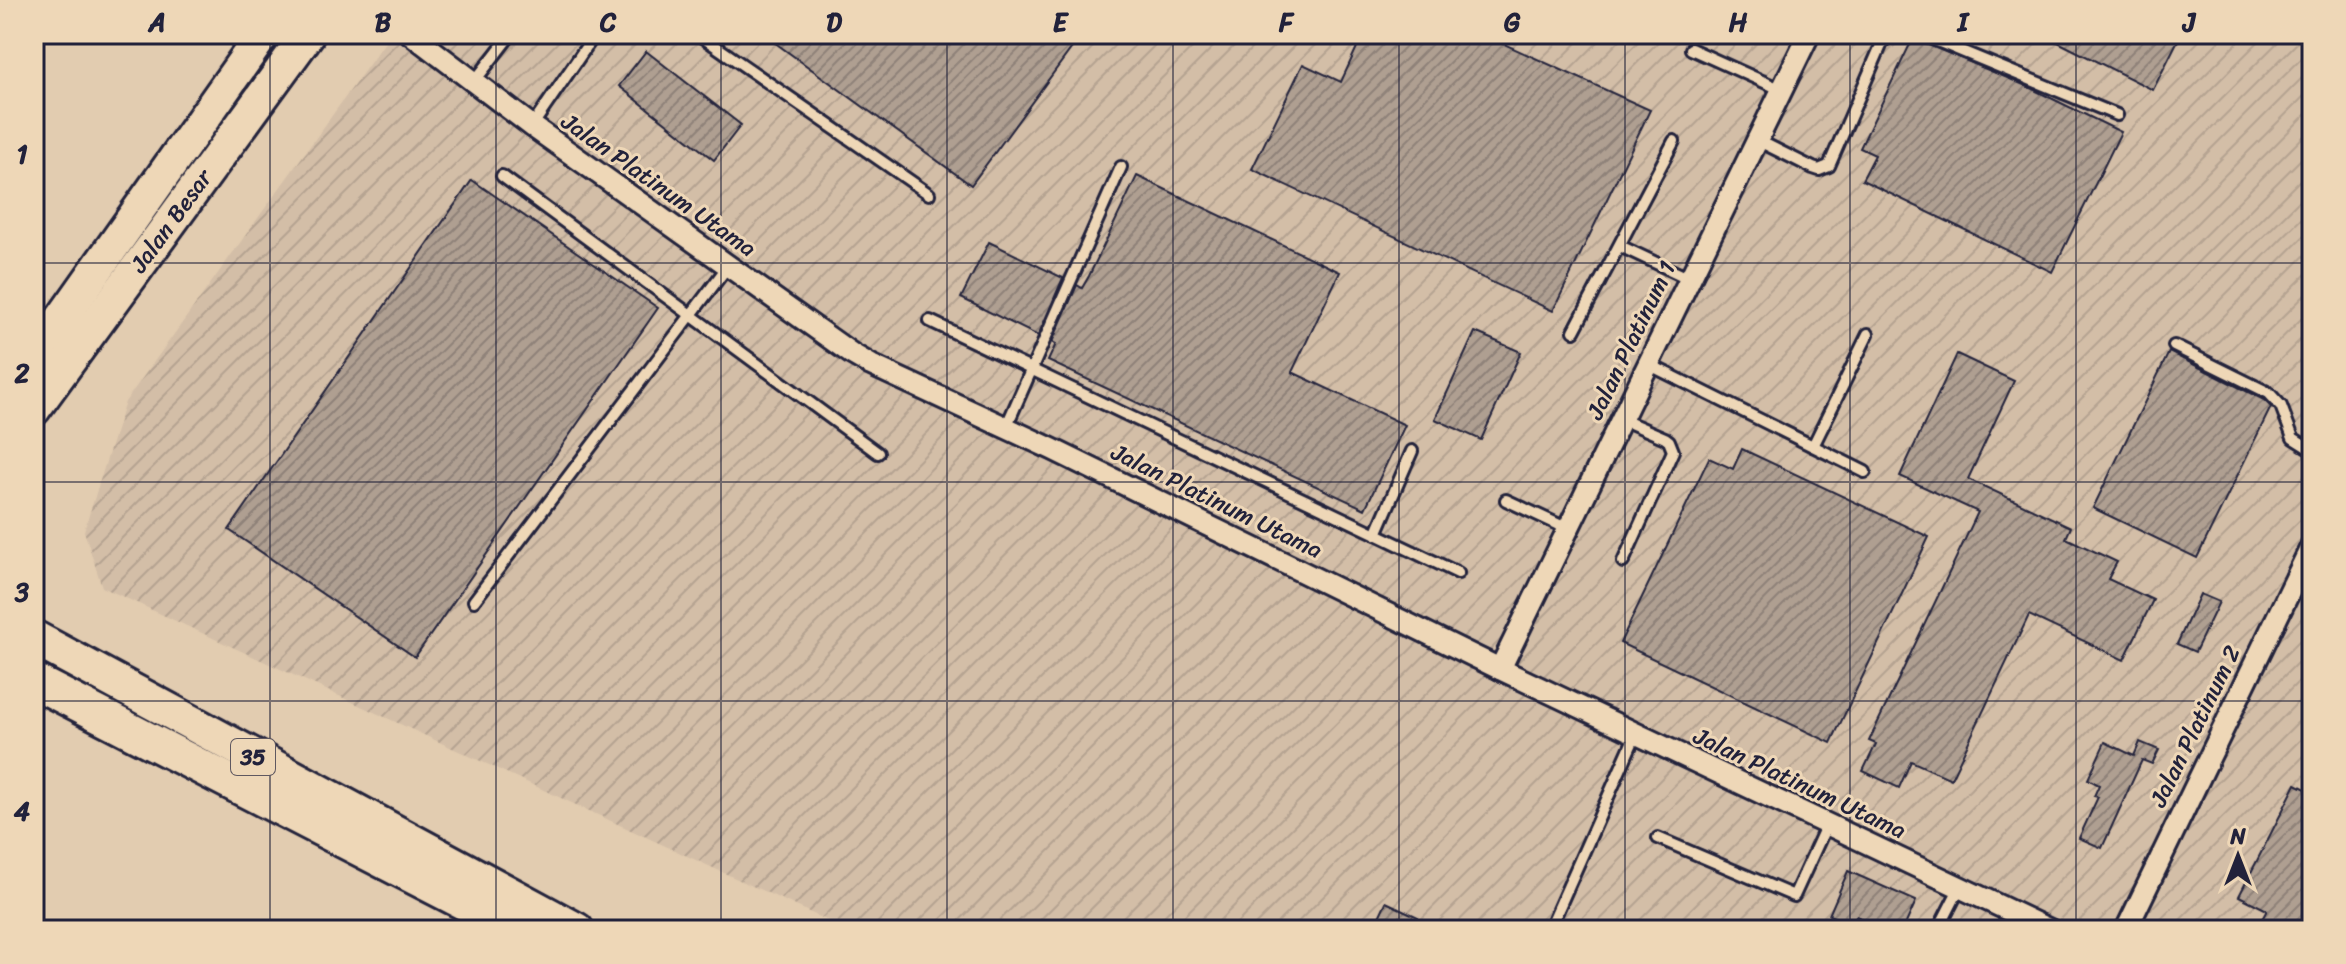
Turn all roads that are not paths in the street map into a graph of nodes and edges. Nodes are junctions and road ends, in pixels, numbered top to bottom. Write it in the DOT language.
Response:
graph roads {
  1 [pos="263,34"];
  2 [pos="308,34"];
  3 [pos="411,34"];
  4 [pos="511,34"];
  5 [pos="595,34"];
  6 [pos="698,34"];
  7 [pos="1809,34"];
  8 [pos="1886,34"];
  9 [pos="1920,34"];
  10 [pos="1691,49"];
  11 [pos="474,82"];
  12 [pos="1782,90"];
  13 [pos="2117,115"];
  14 [pos="532,126"];
  15 [pos="1757,140"];
  16 [pos="1674,141"];
  17 [pos="1121,167"];
  18 [pos="502,176"];
  19 [pos="929,194"];
  20 [pos="1620,246"];
  21 [pos="728,266"];
  22 [pos="1690,279"];
  23 [pos="690,316"];
  24 [pos="930,321"];
  25 [pos="1574,331"];
  26 [pos="1868,334"];
  27 [pos="2174,346"];
  28 [pos="34,358"];
  29 [pos="1648,364"];
  30 [pos="1032,370"];
  31 [pos="34,409"];
  32 [pos="1621,419"];
  33 [pos="1006,427"];
  34 [pos="1813,446"];
  35 [pos="2312,450"];
  36 [pos="1412,451"];
  37 [pos="878,453"];
  38 [pos="1865,472"];
  39 [pos="1506,500"];
  40 [pos="1568,529"];
  41 [pos="1376,534"];
  42 [pos="2312,545"];
  43 [pos="1623,562"];
  44 [pos="1458,573"];
  45 [pos="474,601"];
  46 [pos="39,639"];
  47 [pos="1500,669"];
  48 [pos="35,682"];
  49 [pos="1636,734"];
  50 [pos="1827,824"];
  51 [pos="1658,838"];
  52 [pos="1960,887"];
  53 [pos="518,930"];
  54 [pos="576,930"];
  55 [pos="1549,930"];
  56 [pos="1938,930"];
  57 [pos="2050,930"];
  58 [pos="2126,930"];
  1 -- 28 [label="main road, Jalan Besar"];
  2 -- 31 [label="main road, Jalan Besar"];
  3 -- 11 [label="street, Jalan Platinum Utama"];
  4 -- 11 [label="lane"];
  5 -- 14 [label="lane"];
  6 -- 19 [label="lane"];
  7 -- 12 [label="street, Jalan Platinum 1"];
  8 -- 15 [label="lane"];
  9 -- 13 [label="lane"];
  10 -- 12 [label="lane"];
  11 -- 14 [label="street, Jalan Platinum Utama"];
  12 -- 15 [label="street, Jalan Platinum 1"];
  14 -- 21 [label="street, Jalan Platinum Utama"];
  15 -- 22 [label="street, Jalan Platinum 1"];
  16 -- 20 [label="lane"];
  17 -- 30 [label="lane"];
  18 -- 23 [label="lane"];
  20 -- 22 [label="lane"];
  20 -- 25 [label="lane"];
  21 -- 23 [label="lane"];
  21 -- 33 [label="street, Jalan Platinum Utama"];
  22 -- 29 [label="street, Jalan Platinum 1"];
  23 -- 37 [label="lane"];
  23 -- 45 [label="lane"];
  24 -- 30 [label="lane"];
  26 -- 34 [label="lane"];
  27 -- 35 [label="lane"];
  29 -- 32 [label="street, Jalan Platinum 1"];
  29 -- 34 [label="lane"];
  30 -- 33 [label="lane"];
  30 -- 41 [label="lane"];
  32 -- 40 [label="street, Jalan Platinum 1"];
  32 -- 43 [label="lane"];
  33 -- 47 [label="street, Jalan Platinum Utama"];
  34 -- 38 [label="lane"];
  36 -- 41 [label="lane"];
  39 -- 40 [label="lane"];
  40 -- 47 [label="street, Jalan Platinum 1"];
  41 -- 44 [label="lane"];
  42 -- 58 [label="street, Jalan Platinum 2"];
  46 -- 54 [label="highway, 35"];
  47 -- 49 [label="street, Jalan Platinum Utama"];
  48 -- 53 [label="highway, 35"];
  49 -- 50 [label="street, Jalan Platinum Utama"];
  49 -- 55 [label="lane"];
  50 -- 51 [label="lane"];
  50 -- 52 [label="street, Jalan Platinum Utama"];
  52 -- 56 [label="lane"];
  52 -- 57 [label="street, Jalan Platinum Utama"];
}
